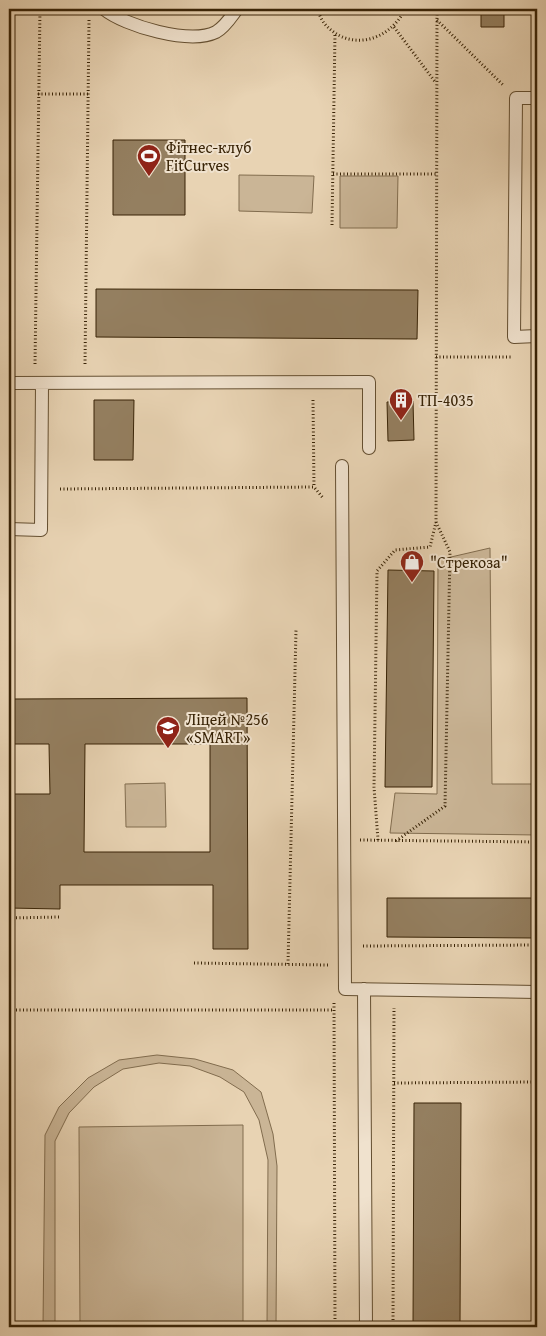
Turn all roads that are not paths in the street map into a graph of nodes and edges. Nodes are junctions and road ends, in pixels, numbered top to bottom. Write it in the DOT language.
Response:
graph roads {
  1 [pos="104,9"];
  2 [pos="236,9"];
  3 [pos="537,98"];
  4 [pos="537,336"];
  5 [pos="39,382"];
  6 [pos="9,383"];
  7 [pos="369,448"];
  8 [pos="342,466"];
  9 [pos="9,529"];
  10 [pos="364,989"];
  11 [pos="537,992"];
  12 [pos="366,1327"];
  1 -- 2 [label="lane"];
  3 -- 4 [label="lane"];
  5 -- 6 [label="lane"];
  5 -- 7 [label="lane"];
  5 -- 9 [label="lane"];
  8 -- 10 [label="lane"];
  10 -- 11 [label="lane"];
  10 -- 12 [label="lane"];
}
